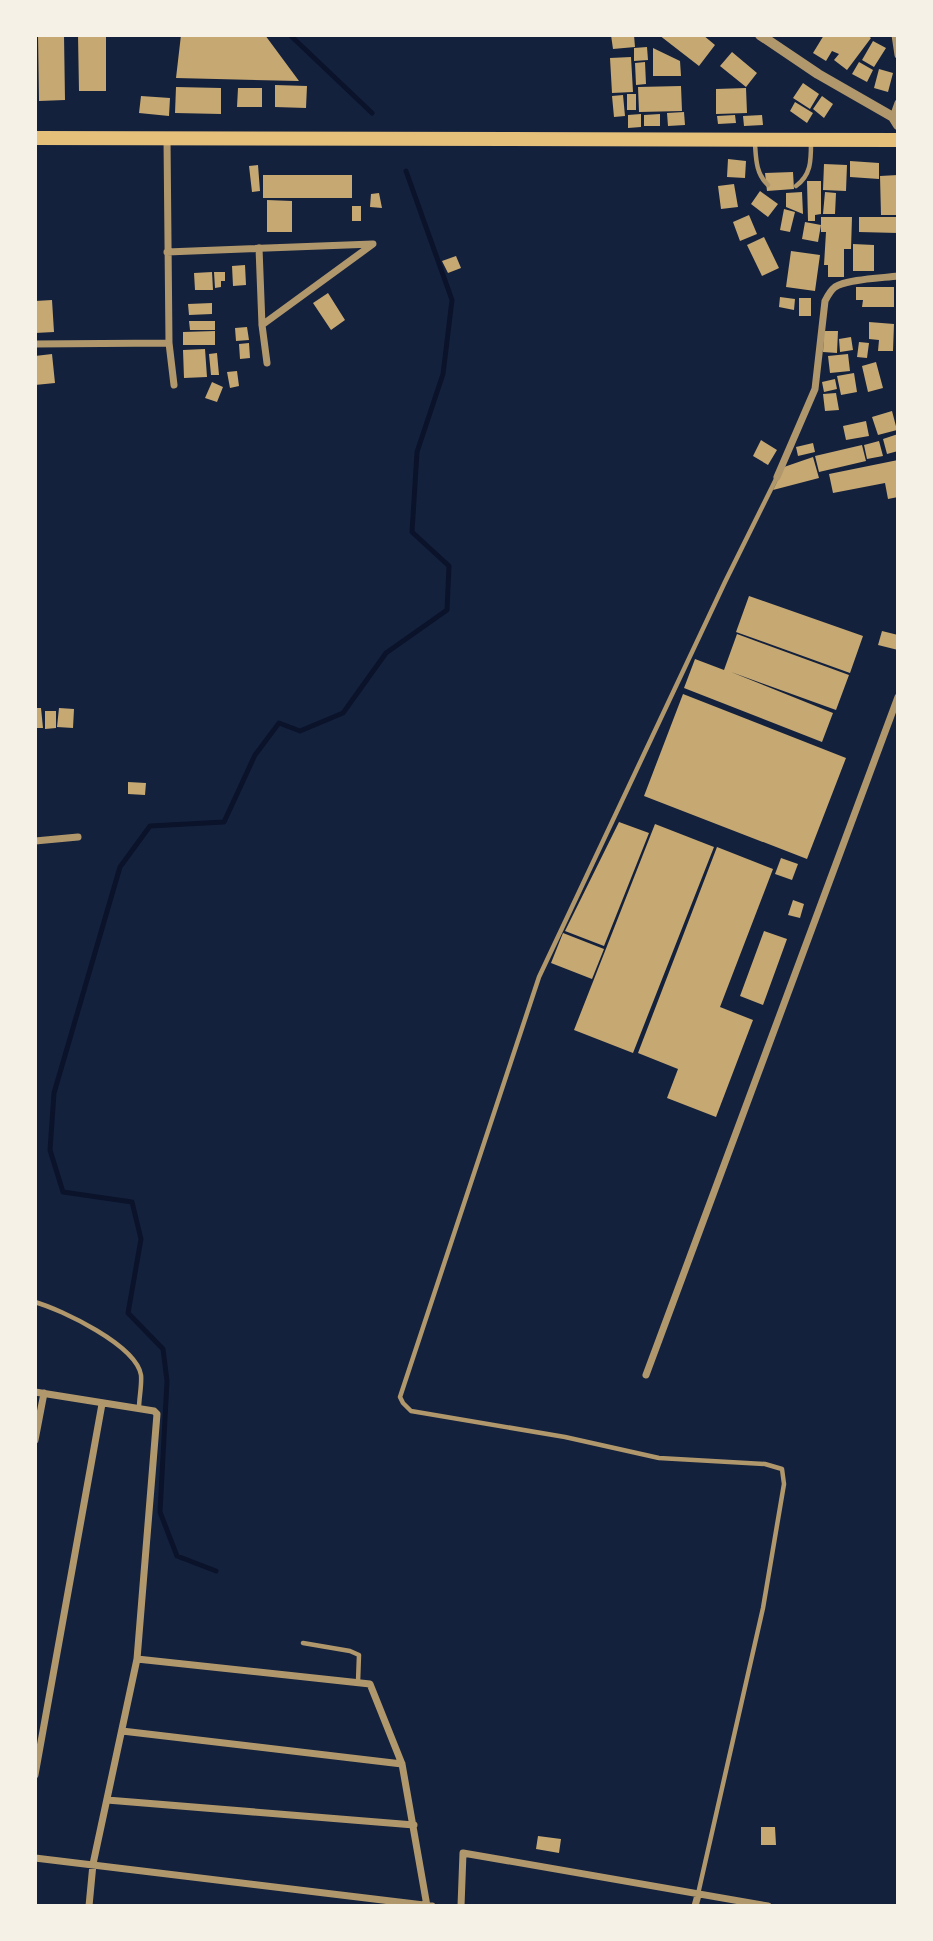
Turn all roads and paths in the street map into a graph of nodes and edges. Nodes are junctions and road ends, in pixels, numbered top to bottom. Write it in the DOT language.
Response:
graph roads {
  1 [pos="760,35"];
  2 [pos="895,35"];
  3 [pos="898,55"];
  4 [pos="898,103"];
  5 [pos="896,121"];
  6 [pos="35,138"];
  7 [pos="167,139"];
  8 [pos="898,139"];
  9 [pos="755,140"];
  10 [pos="811,140"];
  11 [pos="768,185"];
  12 [pos="796,186"];
  13 [pos="260,248"];
  14 [pos="167,252"];
  15 [pos="898,276"];
  16 [pos="262,324"];
  17 [pos="169,343"];
  18 [pos="35,344"];
  19 [pos="267,363"];
  20 [pos="173,385"];
  21 [pos="777,477"];
  22 [pos="898,697"];
  23 [pos="895,715"];
  24 [pos="78,837"];
  25 [pos="35,842"];
  26 [pos="35,1301"];
  27 [pos="646,1375"];
  28 [pos="39,1393"];
  29 [pos="102,1404"];
  30 [pos="139,1409"];
  31 [pos="35,1440"];
  32 [pos="303,1643"];
  33 [pos="137,1659"];
  34 [pos="358,1682"];
  35 [pos="122,1731"];
  36 [pos="402,1764"];
  37 [pos="35,1775"];
  38 [pos="107,1800"];
  39 [pos="414,1825"];
  40 [pos="35,1858"];
  41 [pos="93,1864"];
  42 [pos="698,1895"];
  43 [pos="429,1905"];
  44 [pos="89,1906"];
  45 [pos="461,1906"];
  46 [pos="695,1906"];
  47 [pos="768,1906"];
  1 -- 5 [label="street"];
  2 -- 3 [label="street"];
  4 -- 5 [label="street"];
  6 -- 7 [label="main road"];
  7 -- 9 [label="main road"];
  7 -- 14 [label="street"];
  8 -- 10 [label="main road"];
  9 -- 10 [label="main road"];
  9 -- 11 [label="lane"];
  10 -- 12 [label="lane"];
  13 -- 14 [label="street"];
  13 -- 16 [label="street"];
  13 -- 16 [label="street"];
  14 -- 17 [label="street"];
  15 -- 21 [label="street"];
  16 -- 19 [label="street"];
  17 -- 18 [label="street"];
  17 -- 20 [label="street"];
  21 -- 42 [label="lane"];
  22 -- 23 [label="street"];
  23 -- 27 [label="street"];
  24 -- 25 [label="street"];
  26 -- 30 [label="lane"];
  28 -- 29 [label="street"];
  28 -- 31 [label="street"];
  29 -- 30 [label="street"];
  29 -- 37 [label="street"];
  30 -- 33 [label="street"];
  32 -- 34 [label="lane"];
  33 -- 34 [label="street"];
  33 -- 35 [label="street"];
  34 -- 36 [label="street"];
  35 -- 36 [label="street"];
  35 -- 38 [label="street"];
  36 -- 39 [label="street"];
  38 -- 39 [label="street"];
  38 -- 41 [label="street"];
  39 -- 43 [label="street"];
  40 -- 41 [label="street"];
  41 -- 43 [label="street"];
  41 -- 44 [label="street"];
  42 -- 45 [label="street"];
  42 -- 46 [label="street"];
  42 -- 47 [label="street"];
}
